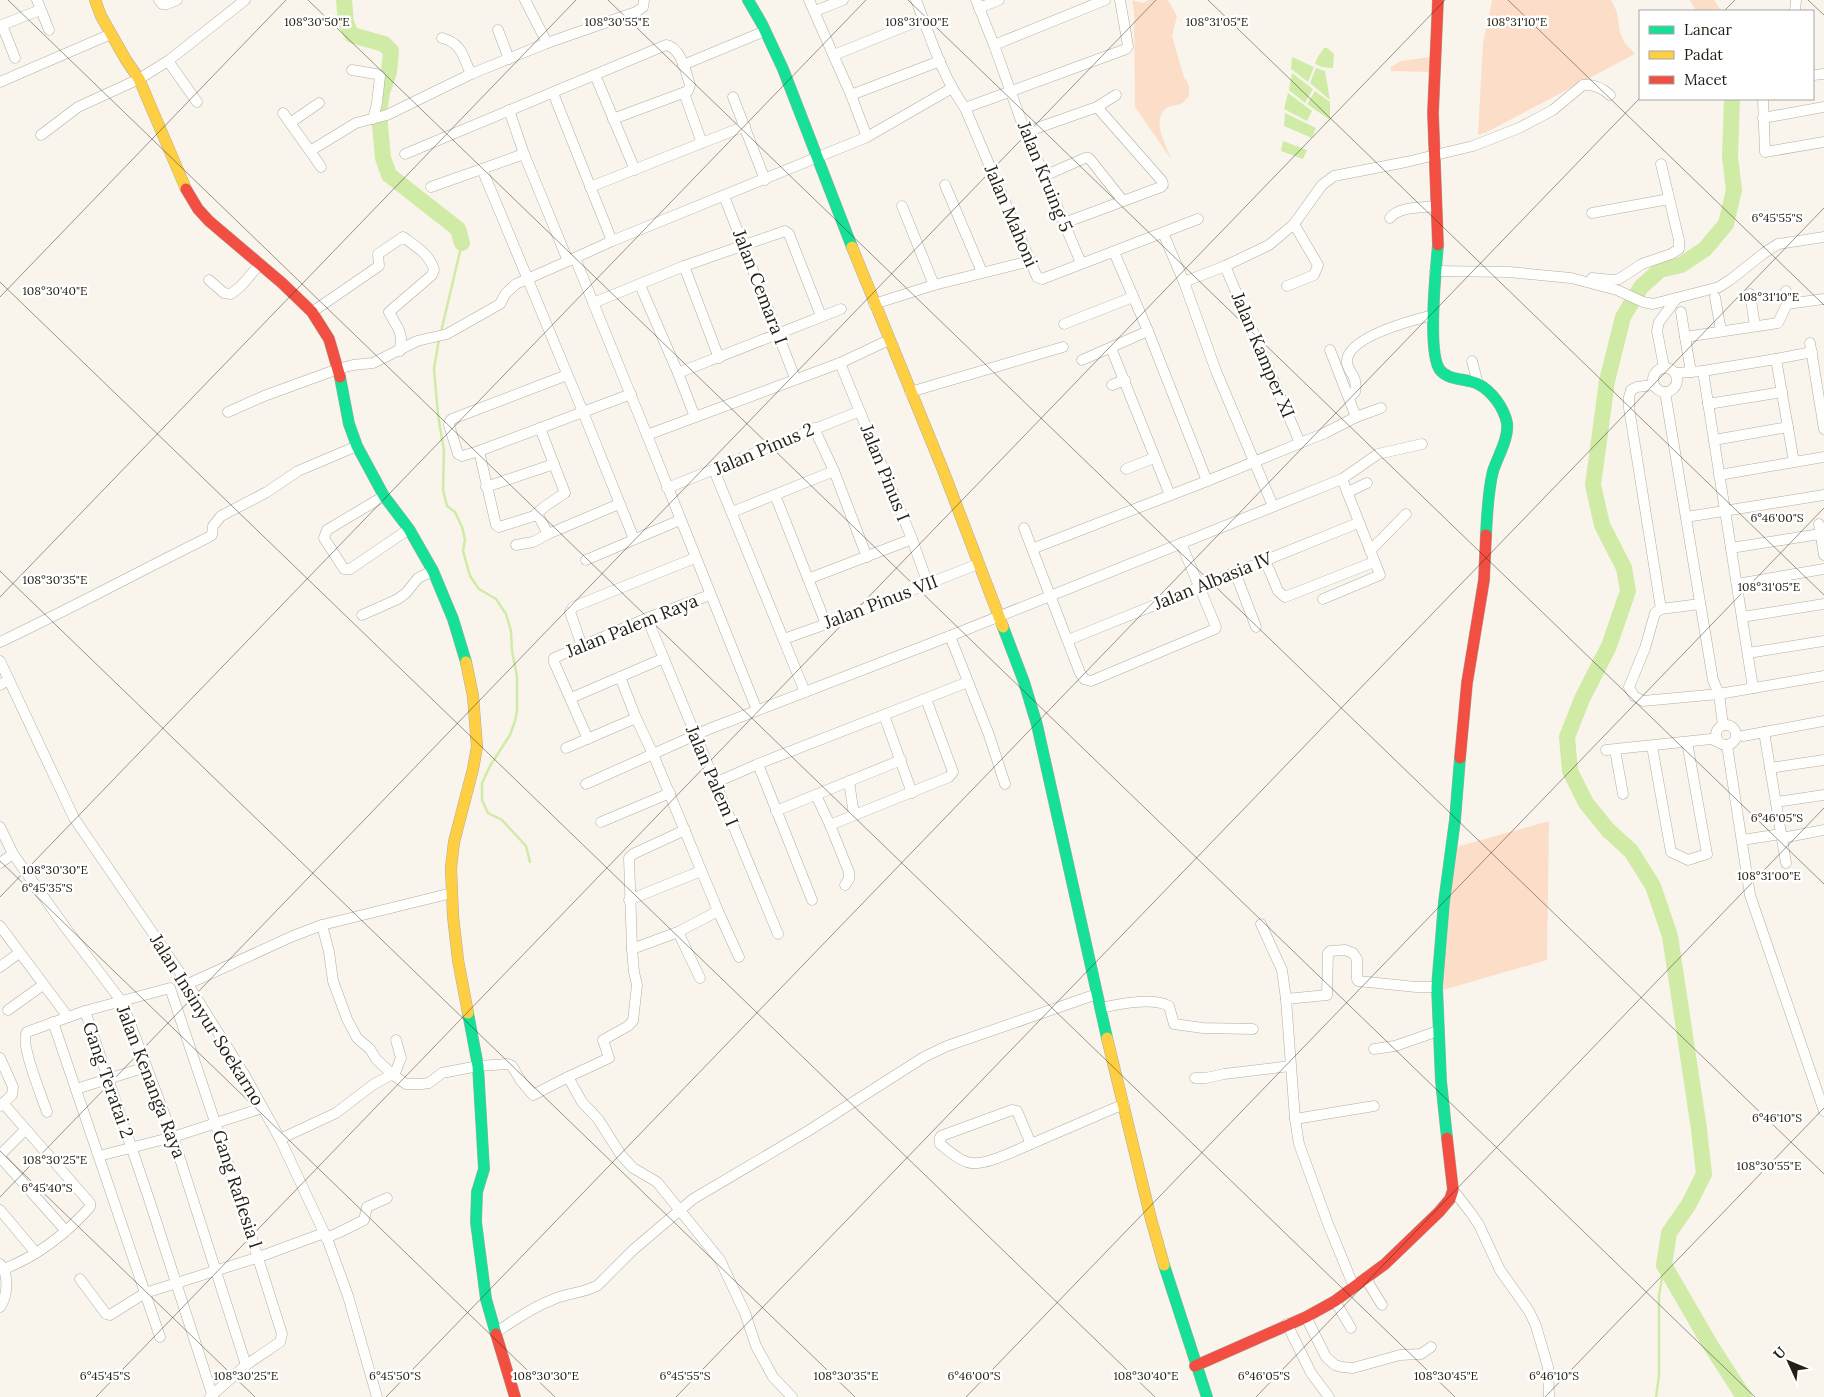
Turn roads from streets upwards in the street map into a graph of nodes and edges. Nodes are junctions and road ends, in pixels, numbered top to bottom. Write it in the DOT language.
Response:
graph roads {
  1 [pos="95,0"];
  2 [pos="159,0"];
  3 [pos="177,0"];
  4 [pos="245,0"];
  5 [pos="525,0"];
  6 [pos="644,0"];
  7 [pos="748,0"];
  8 [pos="808,0"];
  9 [pos="843,0"];
  10 [pos="916,0"];
  11 [pos="999,0"];
  12 [pos="1105,0"];
  13 [pos="1120,0"];
  14 [pos="1438,0"];
  15 [pos="978,4"];
  16 [pos="38,5"];
  17 [pos="815,11"];
  18 [pos="923,19"];
  19 [pos="1,22"];
  20 [pos="48,30"];
  21 [pos="498,30"];
  22 [pos="765,31"];
  23 [pos="111,34"];
  24 [pos="442,38"];
  25 [pos="547,43"];
  26 [pos="994,45"];
  27 [pos="834,56"];
  28 [pos="15,58"];
  29 [pos="509,59"];
  30 [pos="168,61"];
  31 [pos="940,61"];
  32 [pos="683,65"];
  33 [pos="352,70"];
  34 [pos="471,74"];
  35 [pos="595,75"];
  36 [pos="139,79"];
  37 [pos="0,82"];
  38 [pos="952,88"];
  39 [pos="1010,91"];
  40 [pos="552,93"];
  41 [pos="684,94"];
  42 [pos="851,95"];
  43 [pos="1116,95"];
  44 [pos="1610,95"];
  45 [pos="733,97"];
  46 [pos="1763,100"];
  47 [pos="197,102"];
  48 [pos="319,103"];
  49 [pos="1097,106"];
  50 [pos="1824,107"];
  51 [pos="965,108"];
  52 [pos="510,110"];
  53 [pos="283,113"];
  54 [pos="379,117"];
  55 [pos="1763,118"];
  56 [pos="613,119"];
  57 [pos="290,123"];
  58 [pos="745,126"];
  59 [pos="1026,132"];
  60 [pos="41,136"];
  61 [pos="867,137"];
  62 [pos="702,142"];
  63 [pos="1824,142"];
  64 [pos="310,151"];
  65 [pos="405,154"];
  66 [pos="524,154"];
  67 [pos="1434,156"];
  68 [pos="817,158"];
  69 [pos="1661,164"];
  70 [pos="321,167"];
  71 [pos="482,169"];
  72 [pos="635,170"];
  73 [pos="1044,176"];
  74 [pos="764,180"];
  75 [pos="945,185"];
  76 [pos="431,187"];
  77 [pos="590,187"];
  78 [pos="724,196"];
  79 [pos="1669,199"];
  80 [pos="1124,201"];
  81 [pos="902,206"];
  82 [pos="1436,206"];
  83 [pos="1592,213"];
  84 [pos="1396,214"];
  85 [pos="1198,219"];
  86 [pos="1064,223"];
  87 [pos="1294,224"];
  88 [pos="1163,234"];
  89 [pos="1824,237"];
  90 [pos="612,241"];
  91 [pos="745,246"];
  92 [pos="1114,252"];
  93 [pos="571,260"];
  94 [pos="1030,261"];
  95 [pos="1081,263"];
  96 [pos="260,264"];
  97 [pos="684,266"];
  98 [pos="1225,266"];
  99 [pos="1435,271"];
  100 [pos="982,272"];
  101 [pos="527,279"];
  102 [pos="209,280"];
  103 [pos="1583,280"];
  104 [pos="1184,282"];
  105 [pos="640,285"];
  106 [pos="934,285"];
  107 [pos="1287,286"];
  108 [pos="1786,291"];
  109 [pos="1750,294"];
  110 [pos="1133,297"];
  111 [pos="1677,298"];
  112 [pos="1715,298"];
  113 [pos="1824,299"];
  114 [pos="593,303"];
  115 [pos="874,304"];
  116 [pos="1787,304"];
  117 [pos="841,309"];
  118 [pos="312,312"];
  119 [pos="1681,312"];
  120 [pos="1433,315"];
  121 [pos="821,316"];
  122 [pos="1064,324"];
  123 [pos="1755,326"];
  124 [pos="1721,331"];
  125 [pos="1148,332"];
  126 [pos="778,333"];
  127 [pos="1685,337"];
  128 [pos="889,340"];
  129 [pos="1063,347"];
  130 [pos="1111,348"];
  131 [pos="1330,350"];
  132 [pos="400,351"];
  133 [pos="719,358"];
  134 [pos="1776,359"];
  135 [pos="1082,360"];
  136 [pos="1472,361"];
  137 [pos="840,363"];
  138 [pos="1664,367"];
  139 [pos="338,369"];
  140 [pos="1703,371"];
  141 [pos="1691,372"];
  142 [pos="678,373"];
  143 [pos="1676,373"];
  144 [pos="567,374"];
  145 [pos="795,378"];
  146 [pos="1125,380"];
  147 [pos="1478,384"];
  148 [pos="1112,385"];
  149 [pos="1654,385"];
  150 [pos="910,392"];
  151 [pos="1665,392"];
  152 [pos="1782,392"];
  153 [pos="630,394"];
  154 [pos="1349,398"];
  155 [pos="1708,404"];
  156 [pos="1381,408"];
  157 [pos="860,411"];
  158 [pos="228,412"];
  159 [pos="583,412"];
  160 [pos="695,417"];
  161 [pos="1356,417"];
  162 [pos="540,428"];
  163 [pos="814,428"];
  164 [pos="1788,428"];
  165 [pos="1824,429"];
  166 [pos="647,435"];
  167 [pos="1714,440"];
  168 [pos="1300,443"];
  169 [pos="1422,444"];
  170 [pos="356,446"];
  171 [pos="479,452"];
  172 [pos="1824,457"];
  173 [pos="1154,458"];
  174 [pos="1254,461"];
  175 [pos="1794,462"];
  176 [pos="554,464"];
  177 [pos="1126,468"];
  178 [pos="714,470"];
  179 [pos="834,471"];
  180 [pos="1720,475"];
  181 [pos="1342,479"];
  182 [pos="1207,481"];
  183 [pos="1367,483"];
  184 [pos="486,487"];
  185 [pos="667,488"];
  186 [pos="1348,492"];
  187 [pos="1824,494"];
  188 [pos="776,495"];
  189 [pos="1170,495"];
  190 [pos="384,496"];
  191 [pos="619,504"];
  192 [pos="1273,506"];
  193 [pos="1725,511"];
  194 [pos="732,512"];
  195 [pos="538,513"];
  196 [pos="1406,514"];
  197 [pos="1686,517"];
  198 [pos="680,520"];
  199 [pos="1358,523"];
  200 [pos="1024,528"];
  201 [pos="409,529"];
  202 [pos="548,534"];
  203 [pos="634,539"];
  204 [pos="912,539"];
  205 [pos="1181,543"];
  206 [pos="516,545"];
  207 [pos="1731,548"];
  208 [pos="1033,550"];
  209 [pos="1370,551"];
  210 [pos="1824,555"];
  211 [pos="867,557"];
  212 [pos="695,558"];
  213 [pos="586,560"];
  214 [pos="1265,560"];
  215 [pos="1374,562"];
  216 [pos="978,564"];
  217 [pos="1824,569"];
  218 [pos="433,571"];
  219 [pos="1235,572"];
  220 [pos="808,579"];
  221 [pos="928,584"];
  222 [pos="1737,584"];
  223 [pos="1200,586"];
  224 [pos="710,595"];
  225 [pos="1049,595"];
  226 [pos="1323,599"];
  227 [pos="1700,604"];
  228 [pos="1824,604"];
  229 [pos="1661,609"];
  230 [pos="362,615"];
  231 [pos="1000,616"];
  232 [pos="1742,617"];
  233 [pos="647,618"];
  234 [pos="826,624"];
  235 [pos="1256,628"];
  236 [pos="950,636"];
  237 [pos="784,639"];
  238 [pos="1068,640"];
  239 [pos="1,641"];
  240 [pos="1824,641"];
  241 [pos="582,646"];
  242 [pos="1748,653"];
  243 [pos="664,658"];
  244 [pos="0,661"];
  245 [pos="1824,676"];
  246 [pos="620,677"];
  247 [pos="5,682"];
  248 [pos="968,682"];
  249 [pos="1754,688"];
  250 [pos="805,692"];
  251 [pos="1719,694"];
  252 [pos="571,698"];
  253 [pos="926,699"];
  254 [pos="757,710"];
  255 [pos="884,715"];
  256 [pos="636,718"];
  257 [pos="1824,721"];
  258 [pos="1724,725"];
  259 [pos="1764,732"];
  260 [pos="695,735"];
  261 [pos="1743,736"];
  262 [pos="588,739"];
  263 [pos="1688,742"];
  264 [pos="1722,743"];
  265 [pos="1652,746"];
  266 [pos="566,748"];
  267 [pos="653,754"];
  268 [pos="901,760"];
  269 [pos="1824,760"];
  270 [pos="758,764"];
  271 [pos="1770,768"];
  272 [pos="849,781"];
  273 [pos="715,783"];
  274 [pos="586,784"];
  275 [pos="1005,784"];
  276 [pos="670,793"];
  277 [pos="912,793"];
  278 [pos="816,794"];
  279 [pos="1623,794"];
  280 [pos="1824,795"];
  281 [pos="1776,802"];
  282 [pos="776,811"];
  283 [pos="854,815"];
  284 [pos="601,822"];
  285 [pos="830,825"];
  286 [pos="0,827"];
  287 [pos="685,830"];
  288 [pos="1824,830"];
  289 [pos="1781,836"];
  290 [pos="1742,840"];
  291 [pos="13,854"];
  292 [pos="0,862"];
  293 [pos="1786,863"];
  294 [pos="701,871"];
  295 [pos="845,885"];
  296 [pos="452,893"];
  297 [pos="629,900"];
  298 [pos="812,900"];
  299 [pos="718,911"];
  300 [pos="1261,924"];
  301 [pos="322,925"];
  302 [pos="0,926"];
  303 [pos="678,932"];
  304 [pos="778,934"];
  305 [pos="632,949"];
  306 [pos="19,953"];
  307 [pos="739,957"];
  308 [pos="0,967"];
  309 [pos="700,978"];
  310 [pos="195,980"];
  311 [pos="43,985"];
  312 [pos="1437,987"];
  313 [pos="1097,994"];
  314 [pos="1286,999"];
  315 [pos="122,1002"];
  316 [pos="1100,1008"];
  317 [pos="8,1010"];
  318 [pos="84,1011"];
  319 [pos="68,1017"];
  320 [pos="53,1022"];
  321 [pos="1253,1029"];
  322 [pos="1438,1031"];
  323 [pos="396,1040"];
  324 [pos="1374,1050"];
  325 [pos="0,1058"];
  326 [pos="478,1066"];
  327 [pos="1290,1066"];
  328 [pos="146,1067"];
  329 [pos="392,1075"];
  330 [pos="568,1077"];
  331 [pos="1195,1078"];
  332 [pos="109,1080"];
  333 [pos="76,1089"];
  334 [pos="1124,1104"];
  335 [pos="2,1105"];
  336 [pos="1374,1106"];
  337 [pos="262,1108"];
  338 [pos="1824,1111"];
  339 [pos="47,1112"];
  340 [pos="1295,1119"];
  341 [pos="215,1122"];
  342 [pos="26,1130"];
  343 [pos="173,1136"];
  344 [pos="286,1136"];
  345 [pos="1031,1144"];
  346 [pos="131,1148"];
  347 [pos="0,1156"];
  348 [pos="99,1156"];
  349 [pos="1453,1190"];
  350 [pos="388,1198"];
  351 [pos="0,1210"];
  352 [pos="681,1210"];
  353 [pos="66,1231"];
  354 [pos="331,1235"];
  355 [pos="36,1253"];
  356 [pos="259,1257"];
  357 [pos="2,1266"];
  358 [pos="215,1270"];
  359 [pos="80,1279"];
  360 [pos="1366,1279"];
  361 [pos="177,1283"];
  362 [pos="1354,1287"];
  363 [pos="145,1293"];
  364 [pos="1335,1301"];
  365 [pos="1382,1305"];
  366 [pos="0,1307"];
  367 [pos="1306,1317"];
  368 [pos="1287,1324"];
  369 [pos="1351,1328"];
  370 [pos="497,1332"];
  371 [pos="160,1337"];
  372 [pos="1431,1347"];
  373 [pos="246,1365"];
  374 [pos="1196,1366"];
  375 [pos="211,1396"];
  376 [pos="377,1397"];
  377 [pos="514,1397"];
  378 [pos="792,1397"];
  379 [pos="1207,1397"];
  380 [pos="1329,1397"];
  381 [pos="1546,1397"];
  1 -- 23 [label="street"];
  2 -- 3 [label="street"];
  4 -- 30 [label="street"];
  5 -- 25 [label="street"];
  6 -- 25 [label="street"];
  7 -- 22 [label="street"];
  8 -- 17 [label="street"];
  9 -- 17 [label="street"];
  10 -- 18 [label="street, Jalan Mahoni"];
  11 -- 15 [label="street"];
  12 -- 26 [label="street"];
  13 -- 39 [label="street"];
  14 -- 67 [label="street"];
  15 -- 26 [label="street, Jalan Kruing 5"];
  16 -- 19 [label="street"];
  16 -- 20 [label="street"];
  17 -- 27 [label="street"];
  18 -- 27 [label="street"];
  18 -- 31 [label="street, Jalan Mahoni"];
  19 -- 28 [label="street"];
  21 -- 29 [label="street"];
  22 -- 32 [label="street"];
  22 -- 68 [label="street"];
  23 -- 36 [label="street"];
  23 -- 37 [label="street"];
  24 -- 34 [label="street"];
  25 -- 29 [label="street"];
  26 -- 39 [label="street, Jalan Kruing 5"];
  27 -- 42 [label="street"];
  29 -- 34 [label="street"];
  30 -- 36 [label="street"];
  30 -- 47 [label="street"];
  31 -- 38 [label="street, Jalan Mahoni"];
  31 -- 42 [label="street"];
  32 -- 35 [label="street"];
  32 -- 41 [label="street"];
  33 -- 54 [label="street"];
  34 -- 54 [label="street"];
  35 -- 40 [label="street"];
  35 -- 56 [label="street"];
  36 -- 60 [label="street"];
  36 -- 96 [label="street"];
  38 -- 51 [label="street, Jalan Mahoni"];
  38 -- 61 [label="street"];
  39 -- 51 [label="street"];
  39 -- 59 [label="street, Jalan Kruing 5"];
  40 -- 52 [label="street"];
  40 -- 77 [label="street"];
  41 -- 56 [label="street"];
  41 -- 62 [label="street"];
  42 -- 61 [label="street"];
  43 -- 49 [label="street"];
  44 -- 67 [label="street"];
  45 -- 58 [label="street"];
  46 -- 55 [label="street"];
  48 -- 57 [label="street"];
  49 -- 59 [label="street"];
  49 -- 80 [label="street"];
  50 -- 55 [label="street"];
  51 -- 94 [label="street, Jalan Mahoni"];
  52 -- 65 [label="street"];
  52 -- 66 [label="street"];
  53 -- 57 [label="street"];
  54 -- 64 [label="street"];
  55 -- 63 [label="street"];
  56 -- 72 [label="street"];
  57 -- 64 [label="street"];
  58 -- 62 [label="street"];
  58 -- 74 [label="street"];
  59 -- 73 [label="street, Jalan Kruing 5"];
  61 -- 68 [label="street"];
  62 -- 72 [label="street"];
  64 -- 70 [label="street"];
  66 -- 71 [label="street"];
  66 -- 93 [label="street"];
  67 -- 82 [label="street"];
  67 -- 87 [label="street"];
  68 -- 74 [label="street"];
  68 -- 115 [label="street"];
  69 -- 79 [label="street"];
  71 -- 76 [label="street"];
  71 -- 101 [label="street"];
  72 -- 77 [label="street"];
  73 -- 80 [label="street"];
  73 -- 86 [label="street, Jalan Kruing 5"];
  74 -- 78 [label="street"];
  75 -- 100 [label="street"];
  77 -- 90 [label="street"];
  78 -- 90 [label="street"];
  78 -- 91 [label="street, Jalan Cemara I"];
  79 -- 83 [label="street"];
  79 -- 103 [label="street"];
  80 -- 86 [label="street"];
  81 -- 106 [label="street"];
  82 -- 84 [label="street"];
  82 -- 99 [label="street"];
  85 -- 88 [label="street, Jalan Mahoni"];
  86 -- 95 [label="street, Jalan Kruing 5"];
  87 -- 98 [label="street"];
  87 -- 107 [label="street"];
  88 -- 92 [label="street, Jalan Mahoni"];
  88 -- 104 [label="street"];
  89 -- 111 [label="street"];
  90 -- 93 [label="street"];
  91 -- 97 [label="street"];
  91 -- 121 [label="street"];
  91 -- 126 [label="street, Jalan Cemara I"];
  92 -- 95 [label="street, Jalan Mahoni"];
  92 -- 110 [label="street"];
  93 -- 101 [label="street"];
  93 -- 114 [label="street"];
  94 -- 95 [label="street, Jalan Mahoni"];
  94 -- 100 [label="street"];
  96 -- 102 [label="street"];
  96 -- 118 [label="street"];
  97 -- 105 [label="street"];
  97 -- 133 [label="street"];
  98 -- 104 [label="street"];
  98 -- 168 [label="street, Jalan Kamper XI"];
  99 -- 103 [label="street"];
  99 -- 120 [label="street"];
  100 -- 106 [label="street"];
  101 -- 132 [label="street"];
  101 -- 144 [label="street"];
  103 -- 111 [label="street"];
  104 -- 174 [label="street"];
  105 -- 114 [label="street"];
  105 -- 142 [label="street"];
  106 -- 115 [label="street"];
  108 -- 116 [label="street"];
  109 -- 123 [label="street"];
  110 -- 122 [label="street"];
  110 -- 125 [label="street"];
  111 -- 138 [label="street"];
  112 -- 124 [label="street"];
  113 -- 116 [label="street"];
  114 -- 153 [label="street"];
  115 -- 128 [label="street"];
  116 -- 123 [label="street"];
  117 -- 121 [label="street"];
  118 -- 132 [label="street"];
  118 -- 139 [label="street"];
  119 -- 127 [label="street"];
  120 -- 147 [label="street"];
  120 -- 154 [label="street"];
  121 -- 126 [label="street"];
  123 -- 124 [label="street"];
  124 -- 127 [label="street"];
  125 -- 130 [label="street"];
  125 -- 182 [label="street"];
  126 -- 133 [label="street"];
  126 -- 145 [label="street, Jalan Cemara I"];
  127 -- 141 [label="street"];
  128 -- 137 [label="street"];
  128 -- 150 [label="street"];
  129 -- 150 [label="street"];
  130 -- 135 [label="street"];
  130 -- 146 [label="street"];
  131 -- 154 [label="street"];
  132 -- 139 [label="street"];
  133 -- 142 [label="street"];
  134 -- 140 [label="street"];
  134 -- 152 [label="street"];
  134 -- 165 [label="street"];
  136 -- 147 [label="street"];
  137 -- 145 [label="street"];
  137 -- 157 [label="street, Jalan Pinus I"];
  138 -- 143 [label="street"];
  138 -- 149 [label="street"];
  139 -- 158 [label="street"];
  139 -- 170 [label="street"];
  140 -- 141 [label="street"];
  140 -- 155 [label="street"];
  141 -- 143 [label="street"];
  142 -- 160 [label="street"];
  143 -- 151 [label="street"];
  144 -- 159 [label="street"];
  144 -- 171 [label="street"];
  145 -- 160 [label="street"];
  146 -- 148 [label="street"];
  146 -- 173 [label="street"];
  147 -- 312 [label="street"];
  149 -- 151 [label="street"];
  149 -- 229 [label="street"];
  150 -- 216 [label="street"];
  151 -- 197 [label="street"];
  152 -- 155 [label="street"];
  152 -- 164 [label="street"];
  153 -- 159 [label="street"];
  153 -- 166 [label="street"];
  154 -- 161 [label="street"];
  155 -- 167 [label="street"];
  156 -- 161 [label="street"];
  157 -- 163 [label="street, Jalan Pinus 2"];
  157 -- 204 [label="street, Jalan Pinus I"];
  159 -- 162 [label="street"];
  159 -- 191 [label="street"];
  160 -- 166 [label="street"];
  161 -- 168 [label="street"];
  162 -- 171 [label="street"];
  162 -- 176 [label="street"];
  163 -- 178 [label="street, Jalan Pinus 2"];
  163 -- 179 [label="street"];
  164 -- 167 [label="street"];
  164 -- 175 [label="street"];
  166 -- 185 [label="street"];
  167 -- 180 [label="street"];
  168 -- 174 [label="street"];
  169 -- 181 [label="street"];
  170 -- 190 [label="street"];
  170 -- 239 [label="street"];
  171 -- 184 [label="street"];
  172 -- 175 [label="street"];
  173 -- 177 [label="street"];
  173 -- 189 [label="street"];
  174 -- 182 [label="street"];
  174 -- 192 [label="street"];
  175 -- 180 [label="street"];
  176 -- 184 [label="street"];
  176 -- 195 [label="street"];
  178 -- 185 [label="street, Jalan Pinus 2"];
  178 -- 194 [label="street"];
  179 -- 188 [label="street"];
  179 -- 211 [label="street"];
  180 -- 193 [label="street"];
  181 -- 186 [label="street"];
  181 -- 192 [label="street"];
  182 -- 189 [label="street"];
  183 -- 186 [label="street"];
  184 -- 195 [label="street"];
  185 -- 198 [label="street"];
  186 -- 199 [label="street"];
  187 -- 193 [label="street"];
  188 -- 194 [label="street"];
  188 -- 220 [label="street"];
  189 -- 208 [label="street"];
  190 -- 201 [label="street"];
  190 -- 201 [label="street"];
  191 -- 202 [label="street"];
  191 -- 203 [label="street"];
  192 -- 205 [label="street"];
  193 -- 197 [label="street"];
  193 -- 207 [label="street"];
  194 -- 237 [label="street"];
  195 -- 202 [label="street"];
  196 -- 209 [label="street"];
  197 -- 227 [label="street"];
  198 -- 203 [label="street"];
  198 -- 212 [label="street"];
  199 -- 209 [label="street"];
  199 -- 214 [label="street, Jalan Albasia lV"];
  200 -- 208 [label="street"];
  201 -- 218 [label="street"];
  202 -- 206 [label="street"];
  203 -- 213 [label="street"];
  204 -- 211 [label="street"];
  204 -- 221 [label="street, Jalan Pinus I"];
  205 -- 223 [label="street"];
  205 -- 225 [label="street"];
  207 -- 210 [label="street"];
  207 -- 222 [label="street"];
  208 -- 225 [label="street"];
  209 -- 215 [label="street"];
  211 -- 220 [label="street"];
  212 -- 224 [label="street"];
  212 -- 241 [label="street"];
  214 -- 215 [label="street"];
  214 -- 219 [label="street, Jalan Albasia lV"];
  215 -- 226 [label="street"];
  216 -- 221 [label="street, Jalan Pinus VII"];
  216 -- 231 [label="street"];
  217 -- 222 [label="street"];
  218 -- 230 [label="street"];
  218 -- 296 [label="street"];
  219 -- 223 [label="street, Jalan Albasia lV"];
  219 -- 235 [label="street"];
  220 -- 234 [label="street"];
  221 -- 234 [label="street, Jalan Pinus VII"];
  222 -- 232 [label="street"];
  223 -- 238 [label="street, Jalan Albasia lV"];
  223 -- 238 [label="street"];
  224 -- 233 [label="street, Jalan Palem Raya"];
  224 -- 254 [label="street"];
  225 -- 231 [label="street"];
  225 -- 238 [label="street"];
  227 -- 229 [label="street"];
  227 -- 251 [label="street"];
  228 -- 232 [label="street"];
  229 -- 251 [label="street"];
  231 -- 236 [label="street"];
  231 -- 313 [label="street"];
  232 -- 242 [label="street"];
  233 -- 241 [label="street, Jalan Palem Raya"];
  233 -- 243 [label="street, Jalan Palem I"];
  234 -- 237 [label="street, Jalan Pinus VII"];
  236 -- 248 [label="street"];
  236 -- 250 [label="street"];
  237 -- 250 [label="street"];
  240 -- 242 [label="street"];
  241 -- 252 [label="street, Jalan Palem Raya"];
  242 -- 249 [label="street"];
  243 -- 246 [label="street"];
  243 -- 260 [label="street, Jalan Palem I"];
  244 -- 247 [label="street, Jalan Insinyur Soekarno"];
  245 -- 249 [label="street"];
  246 -- 252 [label="street"];
  246 -- 256 [label="street"];
  247 -- 310 [label="street, Jalan Insinyur Soekarno"];
  248 -- 253 [label="street"];
  248 -- 275 [label="street"];
  249 -- 251 [label="street"];
  250 -- 254 [label="street"];
  251 -- 258 [label="street"];
  252 -- 262 [label="street"];
  253 -- 255 [label="street"];
  253 -- 277 [label="street"];
  254 -- 260 [label="street"];
  255 -- 268 [label="street"];
  255 -- 270 [label="street"];
  256 -- 262 [label="street"];
  256 -- 267 [label="street"];
  257 -- 259 [label="street"];
  258 -- 264 [label="street"];
  258 -- 264 [label="street"];
  259 -- 261 [label="street"];
  259 -- 271 [label="street"];
  260 -- 267 [label="street"];
  260 -- 273 [label="street, Jalan Palem I"];
  262 -- 266 [label="street"];
  263 -- 264 [label="street"];
  263 -- 265 [label="street"];
  263 -- 265 [label="street"];
  264 -- 290 [label="street"];
  265 -- 279 [label="street"];
  267 -- 274 [label="street"];
  267 -- 276 [label="street"];
  268 -- 272 [label="street"];
  268 -- 277 [label="street"];
  269 -- 271 [label="street"];
  270 -- 273 [label="street"];
  270 -- 282 [label="street"];
  271 -- 281 [label="street"];
  272 -- 278 [label="street"];
  272 -- 283 [label="street"];
  273 -- 304 [label="street, Jalan Palem I"];
  276 -- 284 [label="street"];
  276 -- 287 [label="street"];
  277 -- 283 [label="street"];
  278 -- 282 [label="street"];
  278 -- 285 [label="street"];
  280 -- 281 [label="street"];
  281 -- 289 [label="street"];
  282 -- 298 [label="street"];
  283 -- 285 [label="street"];
  285 -- 295 [label="street"];
  286 -- 291 [label="street, Jalan Kenanga Raya"];
  287 -- 294 [label="street"];
  287 -- 297 [label="street"];
  288 -- 289 [label="street"];
  289 -- 290 [label="street"];
  289 -- 293 [label="street"];
  290 -- 338 [label="street"];
  291 -- 292 [label="street"];
  291 -- 315 [label="street, Jalan Kenanga Raya"];
  294 -- 297 [label="street"];
  294 -- 299 [label="street"];
  296 -- 301 [label="street"];
  296 -- 326 [label="street"];
  297 -- 305 [label="street"];
  299 -- 303 [label="street"];
  299 -- 307 [label="street"];
  300 -- 314 [label="street"];
  301 -- 310 [label="street"];
  301 -- 329 [label="street"];
  302 -- 306 [label="street"];
  303 -- 305 [label="street"];
  303 -- 309 [label="street"];
  305 -- 330 [label="street"];
  306 -- 308 [label="street"];
  306 -- 311 [label="street"];
  310 -- 337 [label="street, Jalan Insinyur Soekarno"];
  311 -- 317 [label="street"];
  311 -- 319 [label="street"];
  312 -- 314 [label="street"];
  312 -- 322 [label="street"];
  313 -- 316 [label="street"];
  313 -- 352 [label="street"];
  314 -- 327 [label="street"];
  315 -- 318 [label="street"];
  315 -- 328 [label="street, Jalan Kenanga Raya"];
  315 -- 341 [label="street, Gang Raflesia l"];
  316 -- 321 [label="street"];
  316 -- 334 [label="street"];
  318 -- 319 [label="street"];
  318 -- 332 [label="street, Gang Teratai 2"];
  319 -- 320 [label="street"];
  320 -- 333 [label="street"];
  320 -- 339 [label="street"];
  322 -- 324 [label="street"];
  322 -- 349 [label="street"];
  323 -- 329 [label="street"];
  325 -- 335 [label="street"];
  326 -- 329 [label="street"];
  326 -- 330 [label="street"];
  326 -- 370 [label="street"];
  327 -- 331 [label="street"];
  327 -- 340 [label="street"];
  328 -- 332 [label="street"];
  328 -- 343 [label="street, Jalan Kenanga Raya"];
  329 -- 344 [label="street"];
  330 -- 352 [label="street"];
  332 -- 333 [label="street"];
  332 -- 346 [label="street, Gang Teratai 2"];
  333 -- 348 [label="street"];
  334 -- 345 [label="street"];
  334 -- 374 [label="street"];
  335 -- 342 [label="street"];
  336 -- 340 [label="street"];
  337 -- 341 [label="street"];
  337 -- 344 [label="street, Jalan Insinyur Soekarno"];
  340 -- 362 [label="street"];
  341 -- 343 [label="street"];
  341 -- 356 [label="street, Gang Raflesia l"];
  342 -- 347 [label="street"];
  342 -- 353 [label="street"];
  343 -- 346 [label="street"];
  343 -- 358 [label="street, Jalan Kenanga Raya"];
  344 -- 354 [label="street, Jalan Insinyur Soekarno"];
  345 -- 345 [label="street"];
  346 -- 348 [label="street"];
  346 -- 361 [label="street, Gang Teratai 2"];
  347 -- 353 [label="street"];
  348 -- 363 [label="street"];
  349 -- 360 [label="street"];
  349 -- 381 [label="street"];
  350 -- 354 [label="street"];
  351 -- 355 [label="street"];
  352 -- 370 [label="street"];
  352 -- 378 [label="street"];
  353 -- 355 [label="street"];
  354 -- 356 [label="street"];
  354 -- 376 [label="street, Jalan Insinyur Soekarno"];
  355 -- 357 [label="street"];
  356 -- 358 [label="street"];
  356 -- 373 [label="street, Gang Raflesia l"];
  357 -- 366 [label="street"];
  358 -- 361 [label="street"];
  358 -- 373 [label="street, Jalan Kenanga Raya"];
  359 -- 363 [label="street"];
  360 -- 362 [label="street"];
  360 -- 365 [label="street"];
  361 -- 363 [label="street"];
  361 -- 375 [label="street, Gang Teratai 2"];
  362 -- 364 [label="street"];
  363 -- 371 [label="street"];
  364 -- 367 [label="street"];
  364 -- 369 [label="street"];
  367 -- 368 [label="street"];
  367 -- 372 [label="street"];
  368 -- 374 [label="street"];
  368 -- 380 [label="street"];
  370 -- 377 [label="street"];
  373 -- 375 [label="street"];
  374 -- 379 [label="street"];
}
